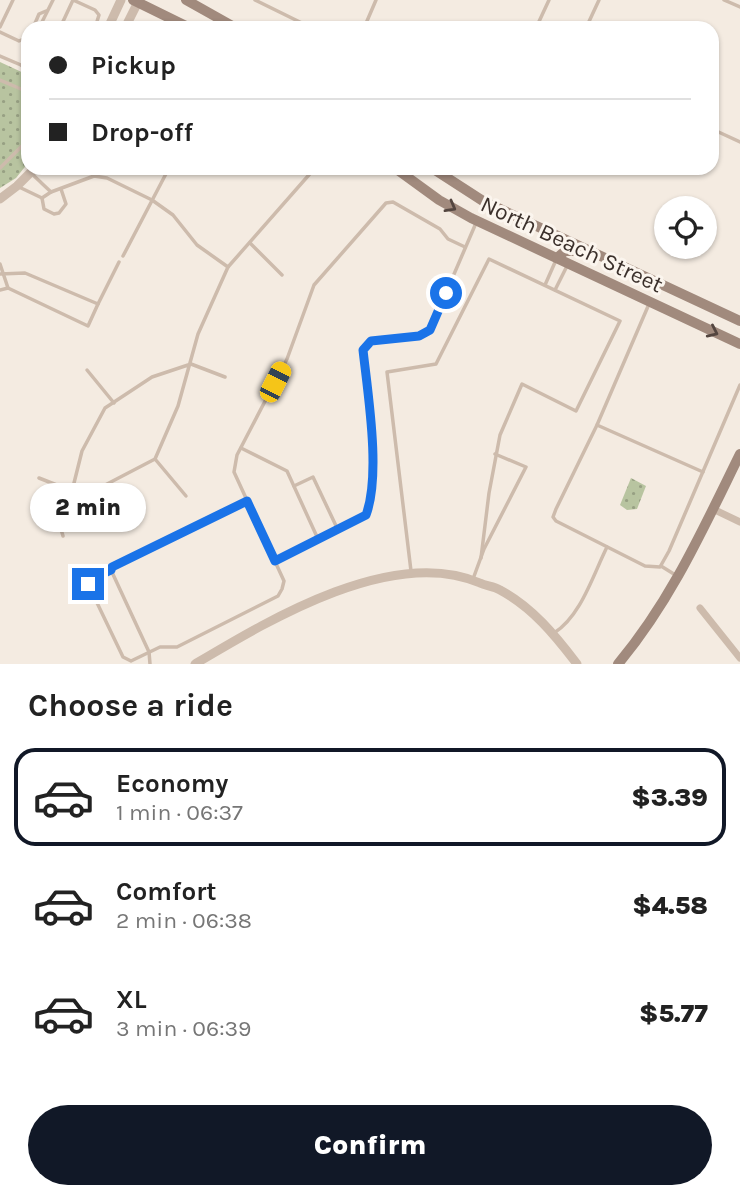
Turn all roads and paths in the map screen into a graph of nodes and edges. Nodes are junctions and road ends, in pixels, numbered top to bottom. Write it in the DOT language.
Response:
graph roads {
  1 [pos="13,0"];
  2 [pos="53,0"];
  3 [pos="73,0"];
  4 [pos="121,0"];
  5 [pos="187,0"];
  6 [pos="255,0"];
  7 [pos="376,0"];
  8 [pos="549,0"];
  9 [pos="599,0"];
  10 [pos="724,0"];
  11 [pos="136,1"];
  12 [pos="740,7"];
  13 [pos="48,9"];
  14 [pos="36,21"];
  15 [pos="42,21"];
  16 [pos="63,21"];
  17 [pos="98,21"];
  18 [pos="111,21"];
  19 [pos="128,21"];
  20 [pos="176,21"];
  21 [pos="224,21"];
  22 [pos="298,21"];
  23 [pos="367,21"];
  24 [pos="539,21"];
  25 [pos="589,21"];
  26 [pos="0,27"];
  27 [pos="0,32"];
  28 [pos="21,40"];
  29 [pos="0,56"];
  30 [pos="21,65"];
  31 [pos="0,80"];
  32 [pos="21,89"];
  33 [pos="719,132"];
  34 [pos="740,142"];
  35 [pos="21,147"];
  36 [pos="0,168"];
  37 [pos="28,175"];
  38 [pos="36,175"];
  39 [pos="165,175"];
  40 [pos="309,175"];
  41 [pos="405,175"];
  42 [pos="443,175"];
  43 [pos="93,176"];
  44 [pos="17,186"];
  45 [pos="61,190"];
  46 [pos="51,192"];
  47 [pos="42,198"];
  48 [pos="0,199"];
  49 [pos="152,200"];
  50 [pos="476,221"];
  51 [pos="250,243"];
  52 [pos="465,247"];
  53 [pos="591,251"];
  54 [pos="123,256"];
  55 [pos="557,258"];
  56 [pos="119,262"];
  57 [pos="0,264"];
  58 [pos="568,264"];
  59 [pos="228,267"];
  60 [pos="2,274"];
  61 [pos="282,275"];
  62 [pos="545,285"];
  63 [pos="8,289"];
  64 [pos="0,290"];
  65 [pos="555,290"];
  66 [pos="650,302"];
  67 [pos="98,304"];
  68 [pos="740,321"];
  69 [pos="740,344"];
  70 [pos="191,364"];
  71 [pos="87,370"];
  72 [pos="225,377"];
  73 [pos="740,384"];
  74 [pos="114,403"];
  75 [pos="597,425"];
  76 [pos="241,448"];
  77 [pos="495,454"];
  78 [pos="740,454"];
  79 [pos="155,459"];
  80 [pos="703,472"];
  81 [pos="39,478"];
  82 [pos="294,486"];
  83 [pos="72,491"];
  84 [pos="186,496"];
  85 [pos="247,501"];
  86 [pos="713,509"];
  87 [pos="740,522"];
  88 [pos="338,530"];
  89 [pos="64,536"];
  90 [pos="318,540"];
  91 [pos="607,547"];
  92 [pos="481,558"];
  93 [pos="275,561"];
  94 [pos="661,566"];
  95 [pos="111,570"];
  96 [pos="411,574"];
  97 [pos="679,577"];
  98 [pos="472,579"];
  99 [pos="700,608"];
  100 [pos="554,634"];
  101 [pos="149,652"];
  102 [pos="740,659"];
  103 [pos="150,663"];
  104 [pos="195,663"];
  105 [pos="577,663"];
  106 [pos="618,663"];
  1 -- 26 [label="lane"];
  2 -- 13 [label="lane"];
  3 -- 16 [label="lane"];
  3 -- 17 [label="lane"];
  4 -- 18 [label="street"];
  5 -- 21 [label="main road"];
  6 -- 22 [label="lane"];
  7 -- 23 [label="lane"];
  8 -- 24 [label="lane"];
  9 -- 25 [label="lane"];
  10 -- 12 [label="lane"];
  11 -- 19 [label="street"];
  11 -- 20 [label="main road"];
  13 -- 14 [label="lane"];
  13 -- 15 [label="lane"];
  27 -- 28 [label="lane"];
  29 -- 30 [label="lane"];
  31 -- 32 [label="lane"];
  33 -- 34 [label="lane"];
  35 -- 36 [label="lane"];
  37 -- 44 [label="street"];
  38 -- 46 [label="lane"];
  39 -- 49 [label="lane"];
  40 -- 51 [label="lane"];
  41 -- 50 [label="main road, North Beach Street, one-way"];
  42 -- 53 [label="main road, North Beach Street"];
  43 -- 45 [label="lane"];
  43 -- 49 [label="lane"];
  44 -- 47 [label="lane"];
  44 -- 48 [label="street"];
  45 -- 46 [label="lane"];
  45 -- 47 [label="lane"];
  46 -- 47 [label="lane"];
  49 -- 54 [label="lane"];
  49 -- 59 [label="lane"];
  50 -- 52 [label="lane"];
  50 -- 55 [label="main road, North Beach Street"];
  51 -- 59 [label="lane"];
  51 -- 61 [label="lane"];
  52 -- 76 [label="lane"];
  52 -- 88 [label="lane"];
  53 -- 55 [label="main road"];
  53 -- 68 [label="main road, North Beach Street"];
  55 -- 58 [label="main road, North Beach Street"];
  55 -- 62 [label="lane"];
  56 -- 67 [label="lane"];
  57 -- 60 [label="lane"];
  58 -- 65 [label="lane"];
  58 -- 66 [label="main road, North Beach Street"];
  59 -- 70 [label="lane"];
  60 -- 63 [label="lane"];
  60 -- 67 [label="lane"];
  62 -- 65 [label="lane"];
  62 -- 96 [label="lane"];
  63 -- 64 [label="lane"];
  63 -- 67 [label="lane"];
  65 -- 77 [label="lane"];
  66 -- 69 [label="main road, North Beach Street, one-way"];
  66 -- 75 [label="lane"];
  70 -- 72 [label="lane"];
  70 -- 74 [label="lane"];
  70 -- 79 [label="lane"];
  71 -- 74 [label="lane"];
  73 -- 80 [label="lane"];
  74 -- 83 [label="lane"];
  75 -- 80 [label="lane"];
  75 -- 91 [label="lane"];
  76 -- 82 [label="lane"];
  76 -- 85 [label="lane"];
  77 -- 92 [label="lane"];
  77 -- 92 [label="lane"];
  78 -- 86 [label="main road"];
  79 -- 83 [label="lane"];
  79 -- 84 [label="lane"];
  80 -- 94 [label="lane"];
  81 -- 83 [label="lane"];
  82 -- 88 [label="lane"];
  82 -- 90 [label="lane"];
  83 -- 89 [label="lane"];
  85 -- 93 [label="lane"];
  85 -- 95 [label="lane"];
  86 -- 87 [label="street"];
  86 -- 97 [label="main road"];
  88 -- 90 [label="lane"];
  90 -- 93 [label="lane"];
  91 -- 94 [label="lane"];
  91 -- 100 [label="lane"];
  92 -- 98 [label="lane"];
  93 -- 101 [label="lane"];
  94 -- 97 [label="lane"];
  95 -- 101 [label="lane"];
  95 -- 101 [label="lane"];
  96 -- 98 [label="street"];
  96 -- 104 [label="street"];
  97 -- 106 [label="main road"];
  98 -- 100 [label="street"];
  99 -- 102 [label="street"];
  100 -- 105 [label="street"];
  101 -- 103 [label="lane"];
}
